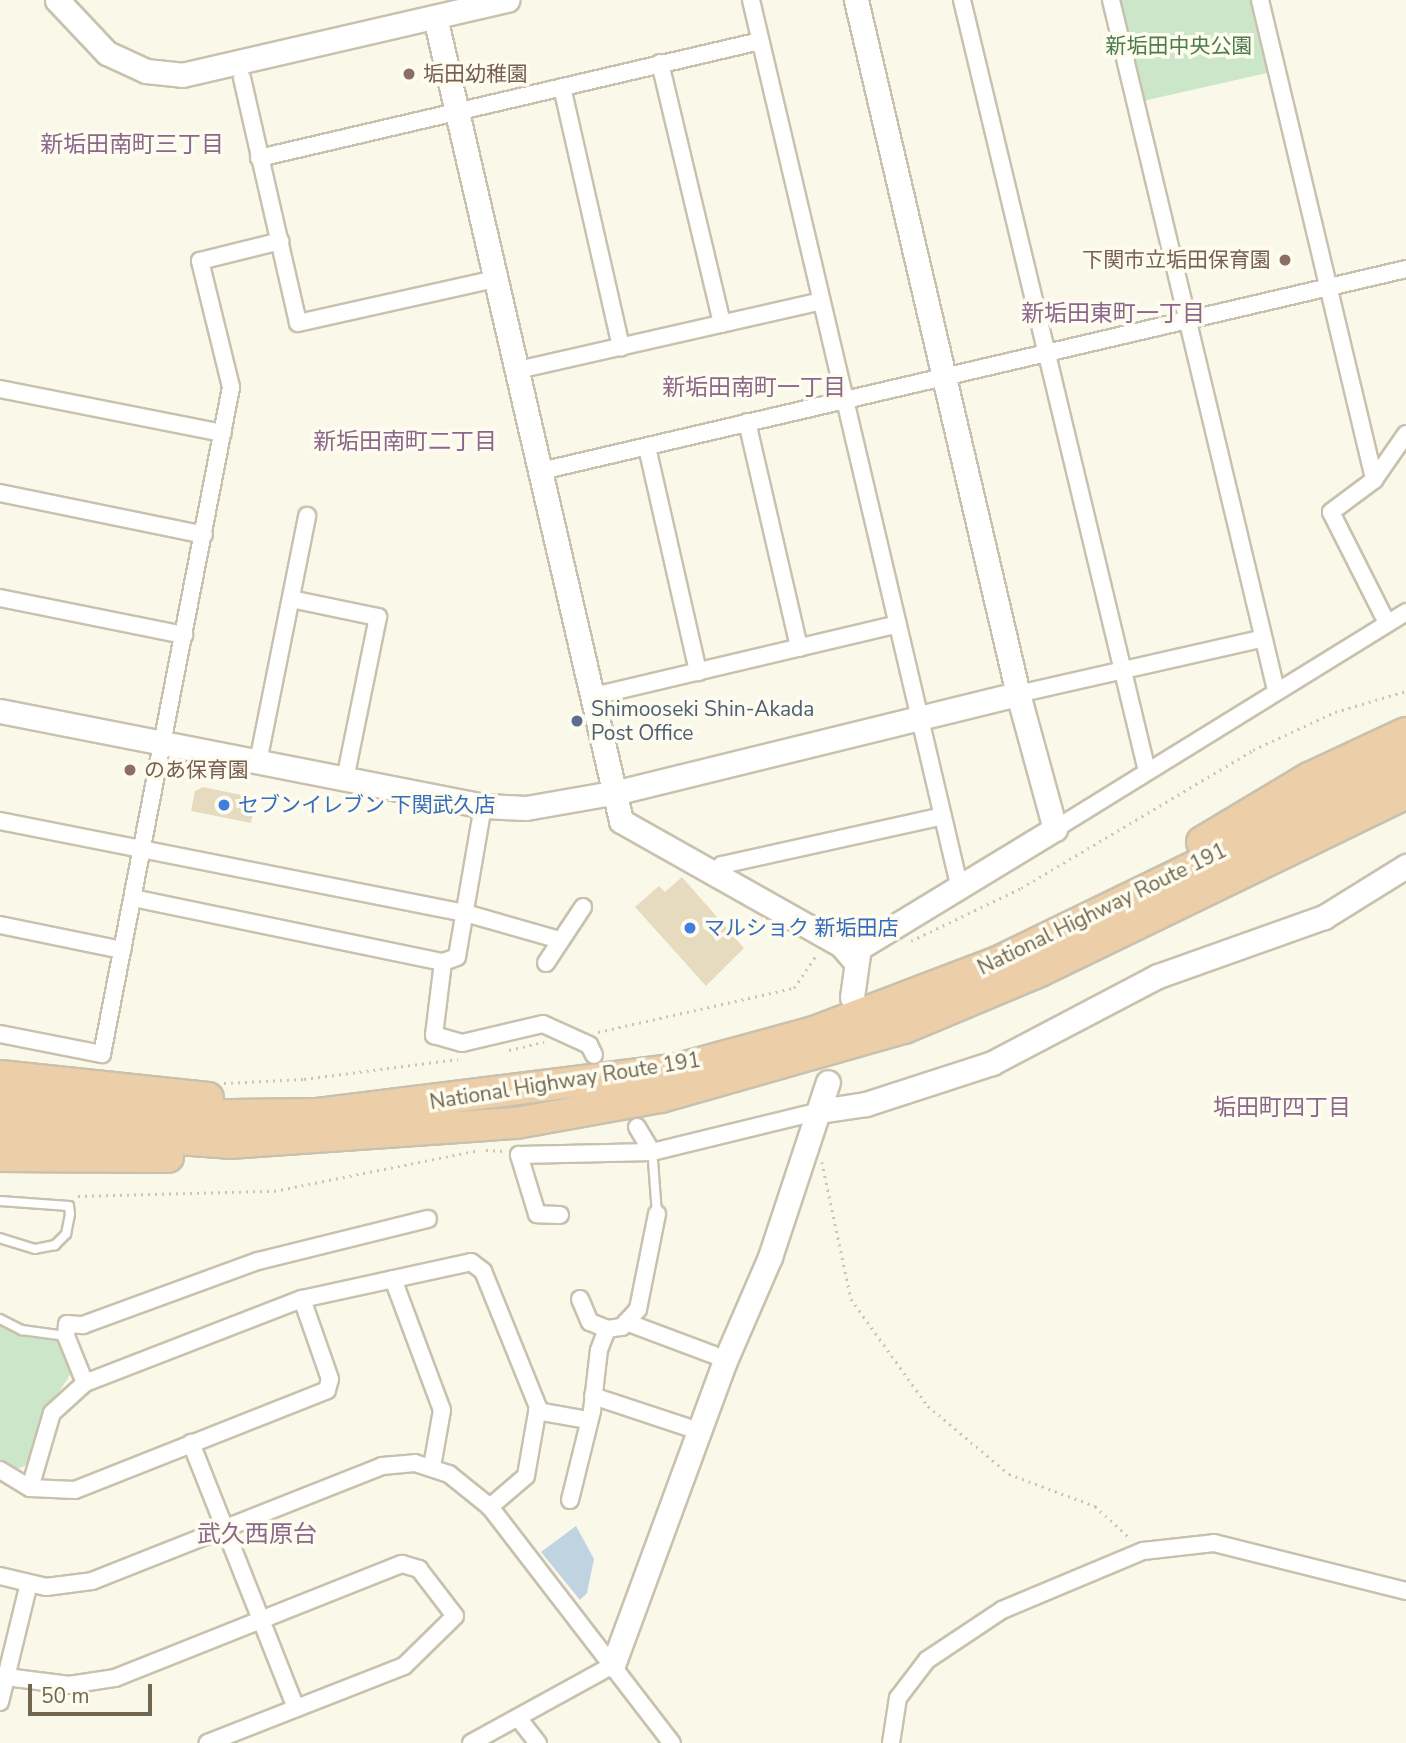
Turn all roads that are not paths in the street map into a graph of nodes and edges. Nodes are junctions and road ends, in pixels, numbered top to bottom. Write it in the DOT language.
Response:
graph roads {
  1 [pos="507,0"];
  2 [pos="751,0"];
  3 [pos="856,0"];
  4 [pos="962,0"];
  5 [pos="1111,0"];
  6 [pos="1260,0"];
  7 [pos="63,1"];
  8 [pos="435,17"];
  9 [pos="760,41"];
  10 [pos="660,63"];
  11 [pos="242,78"];
  12 [pos="562,87"];
  13 [pos="456,112"];
  14 [pos="259,158"];
  15 [pos="281,241"];
  16 [pos="1406,269"];
  17 [pos="495,279"];
  18 [pos="1327,288"];
  19 [pos="821,301"];
  20 [pos="1187,320"];
  21 [pos="722,324"];
  22 [pos="621,347"];
  23 [pos="1044,353"];
  24 [pos="518,370"];
  25 [pos="943,376"];
  26 [pos="0,389"];
  27 [pos="846,400"];
  28 [pos="747,422"];
  29 [pos="223,433"];
  30 [pos="1406,434"];
  31 [pos="647,447"];
  32 [pos="541,471"];
  33 [pos="1374,480"];
  34 [pos="0,493"];
  35 [pos="307,516"];
  36 [pos="204,535"];
  37 [pos="0,598"];
  38 [pos="291,599"];
  39 [pos="1406,612"];
  40 [pos="1387,623"];
  41 [pos="898,624"];
  42 [pos="184,635"];
  43 [pos="1262,639"];
  44 [pos="799,648"];
  45 [pos="1120,671"];
  46 [pos="698,672"];
  47 [pos="1276,690"];
  48 [pos="1018,694"];
  49 [pos="594,696"];
  50 [pos="0,710"];
  51 [pos="920,720"];
  52 [pos="1406,733"];
  53 [pos="163,743"];
  54 [pos="258,762"];
  55 [pos="1406,764"];
  56 [pos="1147,771"];
  57 [pos="345,779"];
  58 [pos="618,792"];
  59 [pos="1406,793"];
  60 [pos="483,806"];
  61 [pos="1406,812"];
  62 [pos="943,816"];
  63 [pos="0,821"];
  64 [pos="1055,829"];
  65 [pos="143,850"];
  66 [pos="1406,866"];
  67 [pos="712,873"];
  68 [pos="960,889"];
  69 [pos="1197,895"];
  70 [pos="133,898"];
  71 [pos="583,906"];
  72 [pos="465,913"];
  73 [pos="0,925"];
  74 [pos="560,940"];
  75 [pos="122,950"];
  76 [pos="855,961"];
  77 [pos="1000,961"];
  78 [pos="443,962"];
  79 [pos="546,963"];
  80 [pos="852,997"];
  81 [pos="0,1034"];
  82 [pos="594,1055"];
  83 [pos="0,1076"];
  84 [pos="828,1082"];
  85 [pos="0,1102"];
  86 [pos="820,1111"];
  87 [pos="275,1115"];
  88 [pos="0,1126"];
  89 [pos="637,1126"];
  90 [pos="450,1130"];
  91 [pos="0,1156"];
  92 [pos="652,1156"];
  93 [pos="0,1201"];
  94 [pos="657,1214"];
  95 [pos="560,1215"];
  96 [pos="428,1219"];
  97 [pos="0,1238"];
  98 [pos="393,1279"];
  99 [pos="302,1299"];
  100 [pos="580,1299"];
  101 [pos="0,1319"];
  102 [pos="626,1322"];
  103 [pos="607,1329"];
  104 [pos="66,1336"];
  105 [pos="714,1355"];
  106 [pos="85,1383"];
  107 [pos="599,1396"];
  108 [pos="537,1411"];
  109 [pos="588,1420"];
  110 [pos="687,1427"];
  111 [pos="191,1443"];
  112 [pos="432,1467"];
  113 [pos="0,1470"];
  114 [pos="30,1488"];
  115 [pos="570,1500"];
  116 [pos="491,1507"];
  117 [pos="224,1527"];
  118 [pos="0,1576"];
  119 [pos="29,1583"];
  120 [pos="1406,1591"];
  121 [pos="260,1619"];
  122 [pos="613,1665"];
  123 [pos="6,1676"];
  124 [pos="0,1702"];
  125 [pos="296,1708"];
  126 [pos="519,1718"];
  127 [pos="208,1743"];
  128 [pos="471,1743"];
  129 [pos="538,1743"];
  130 [pos="672,1743"];
  131 [pos="891,1743"];
  1 -- 8 [label="street"];
  2 -- 9 [label="street"];
  3 -- 25 [label="street"];
  4 -- 23 [label="street"];
  5 -- 20 [label="street"];
  6 -- 18 [label="street"];
  7 -- 8 [label="street"];
  8 -- 13 [label="street"];
  9 -- 10 [label="street"];
  9 -- 19 [label="street"];
  10 -- 12 [label="street"];
  10 -- 21 [label="street"];
  11 -- 14 [label="street"];
  12 -- 13 [label="street"];
  12 -- 22 [label="street"];
  13 -- 14 [label="street"];
  13 -- 17 [label="street"];
  14 -- 15 [label="street"];
  15 -- 17 [label="street"];
  15 -- 29 [label="street"];
  16 -- 18 [label="street"];
  17 -- 24 [label="street"];
  18 -- 20 [label="street"];
  18 -- 33 [label="street"];
  19 -- 21 [label="street"];
  19 -- 27 [label="street"];
  20 -- 23 [label="street"];
  20 -- 43 [label="street"];
  21 -- 22 [label="street"];
  22 -- 24 [label="street"];
  23 -- 25 [label="street"];
  23 -- 45 [label="street"];
  24 -- 32 [label="street"];
  25 -- 27 [label="street"];
  25 -- 48 [label="street"];
  26 -- 29 [label="street"];
  27 -- 28 [label="street"];
  27 -- 41 [label="street"];
  28 -- 31 [label="street"];
  28 -- 44 [label="street"];
  29 -- 36 [label="street"];
  30 -- 33 [label="street"];
  31 -- 32 [label="street"];
  31 -- 46 [label="street"];
  32 -- 49 [label="street"];
  33 -- 40 [label="street"];
  34 -- 36 [label="street"];
  35 -- 38 [label="street"];
  36 -- 42 [label="street"];
  37 -- 42 [label="street"];
  38 -- 54 [label="street"];
  38 -- 57 [label="street"];
  39 -- 40 [label="street"];
  40 -- 47 [label="street"];
  41 -- 44 [label="street"];
  41 -- 51 [label="street"];
  42 -- 53 [label="street"];
  43 -- 45 [label="street"];
  43 -- 47 [label="street"];
  44 -- 46 [label="street"];
  45 -- 48 [label="street"];
  45 -- 56 [label="street"];
  46 -- 49 [label="street"];
  47 -- 56 [label="street"];
  48 -- 51 [label="street"];
  48 -- 64 [label="street"];
  49 -- 58 [label="street"];
  50 -- 53 [label="street"];
  51 -- 58 [label="street"];
  51 -- 62 [label="street"];
  52 -- 77 [label="highway"];
  53 -- 54 [label="street"];
  53 -- 65 [label="street"];
  54 -- 57 [label="street"];
  55 -- 77 [label="highway, National Highway Route 191"];
  56 -- 64 [label="street"];
  57 -- 60 [label="street"];
  58 -- 60 [label="street"];
  58 -- 67 [label="street"];
  59 -- 69 [label="highway, National Highway Route 191"];
  60 -- 72 [label="street"];
  61 -- 69 [label="highway"];
  62 -- 67 [label="street"];
  62 -- 68 [label="street"];
  63 -- 65 [label="street"];
  64 -- 68 [label="street"];
  65 -- 70 [label="street"];
  65 -- 72 [label="street"];
  66 -- 86 [label="street"];
  67 -- 76 [label="street"];
  68 -- 76 [label="street"];
  69 -- 90 [label="highway, National Highway Route 191"];
  70 -- 75 [label="street"];
  70 -- 78 [label="street"];
  71 -- 74 [label="street"];
  72 -- 74 [label="street"];
  72 -- 78 [label="street"];
  73 -- 75 [label="street"];
  74 -- 79 [label="street"];
  75 -- 81 [label="street"];
  76 -- 80 [label="street"];
  77 -- 87 [label="highway, National Highway Route 191"];
  78 -- 82 [label="street"];
  83 -- 87 [label="highway"];
  84 -- 86 [label="street"];
  85 -- 87 [label="highway, National Highway Route 191"];
  86 -- 92 [label="street"];
  86 -- 122 [label="street"];
  88 -- 90 [label="highway, National Highway Route 191"];
  89 -- 92 [label="street"];
  90 -- 91 [label="highway"];
  92 -- 94 [label="lane"];
  92 -- 95 [label="street"];
  93 -- 97 [label="lane"];
  94 -- 102 [label="street"];
  96 -- 104 [label="street"];
  98 -- 99 [label="street"];
  98 -- 108 [label="street"];
  98 -- 112 [label="street"];
  99 -- 106 [label="street"];
  99 -- 111 [label="street"];
  100 -- 103 [label="street"];
  101 -- 104 [label="lane"];
  102 -- 103 [label="street"];
  102 -- 105 [label="street"];
  103 -- 107 [label="street"];
  104 -- 106 [label="street"];
  106 -- 114 [label="street"];
  107 -- 109 [label="street"];
  107 -- 110 [label="street"];
  108 -- 109 [label="street"];
  108 -- 116 [label="street"];
  109 -- 115 [label="street"];
  111 -- 114 [label="street"];
  111 -- 117 [label="street"];
  112 -- 116 [label="street"];
  112 -- 117 [label="street"];
  113 -- 114 [label="street"];
  116 -- 122 [label="street"];
  117 -- 119 [label="street"];
  117 -- 121 [label="street"];
  118 -- 119 [label="street"];
  119 -- 123 [label="street"];
  120 -- 131 [label="street"];
  121 -- 123 [label="street"];
  121 -- 125 [label="street"];
  121 -- 125 [label="street"];
  122 -- 126 [label="street"];
  122 -- 130 [label="street"];
  123 -- 124 [label="street"];
  125 -- 127 [label="street"];
  126 -- 128 [label="street"];
  126 -- 129 [label="street"];
}
